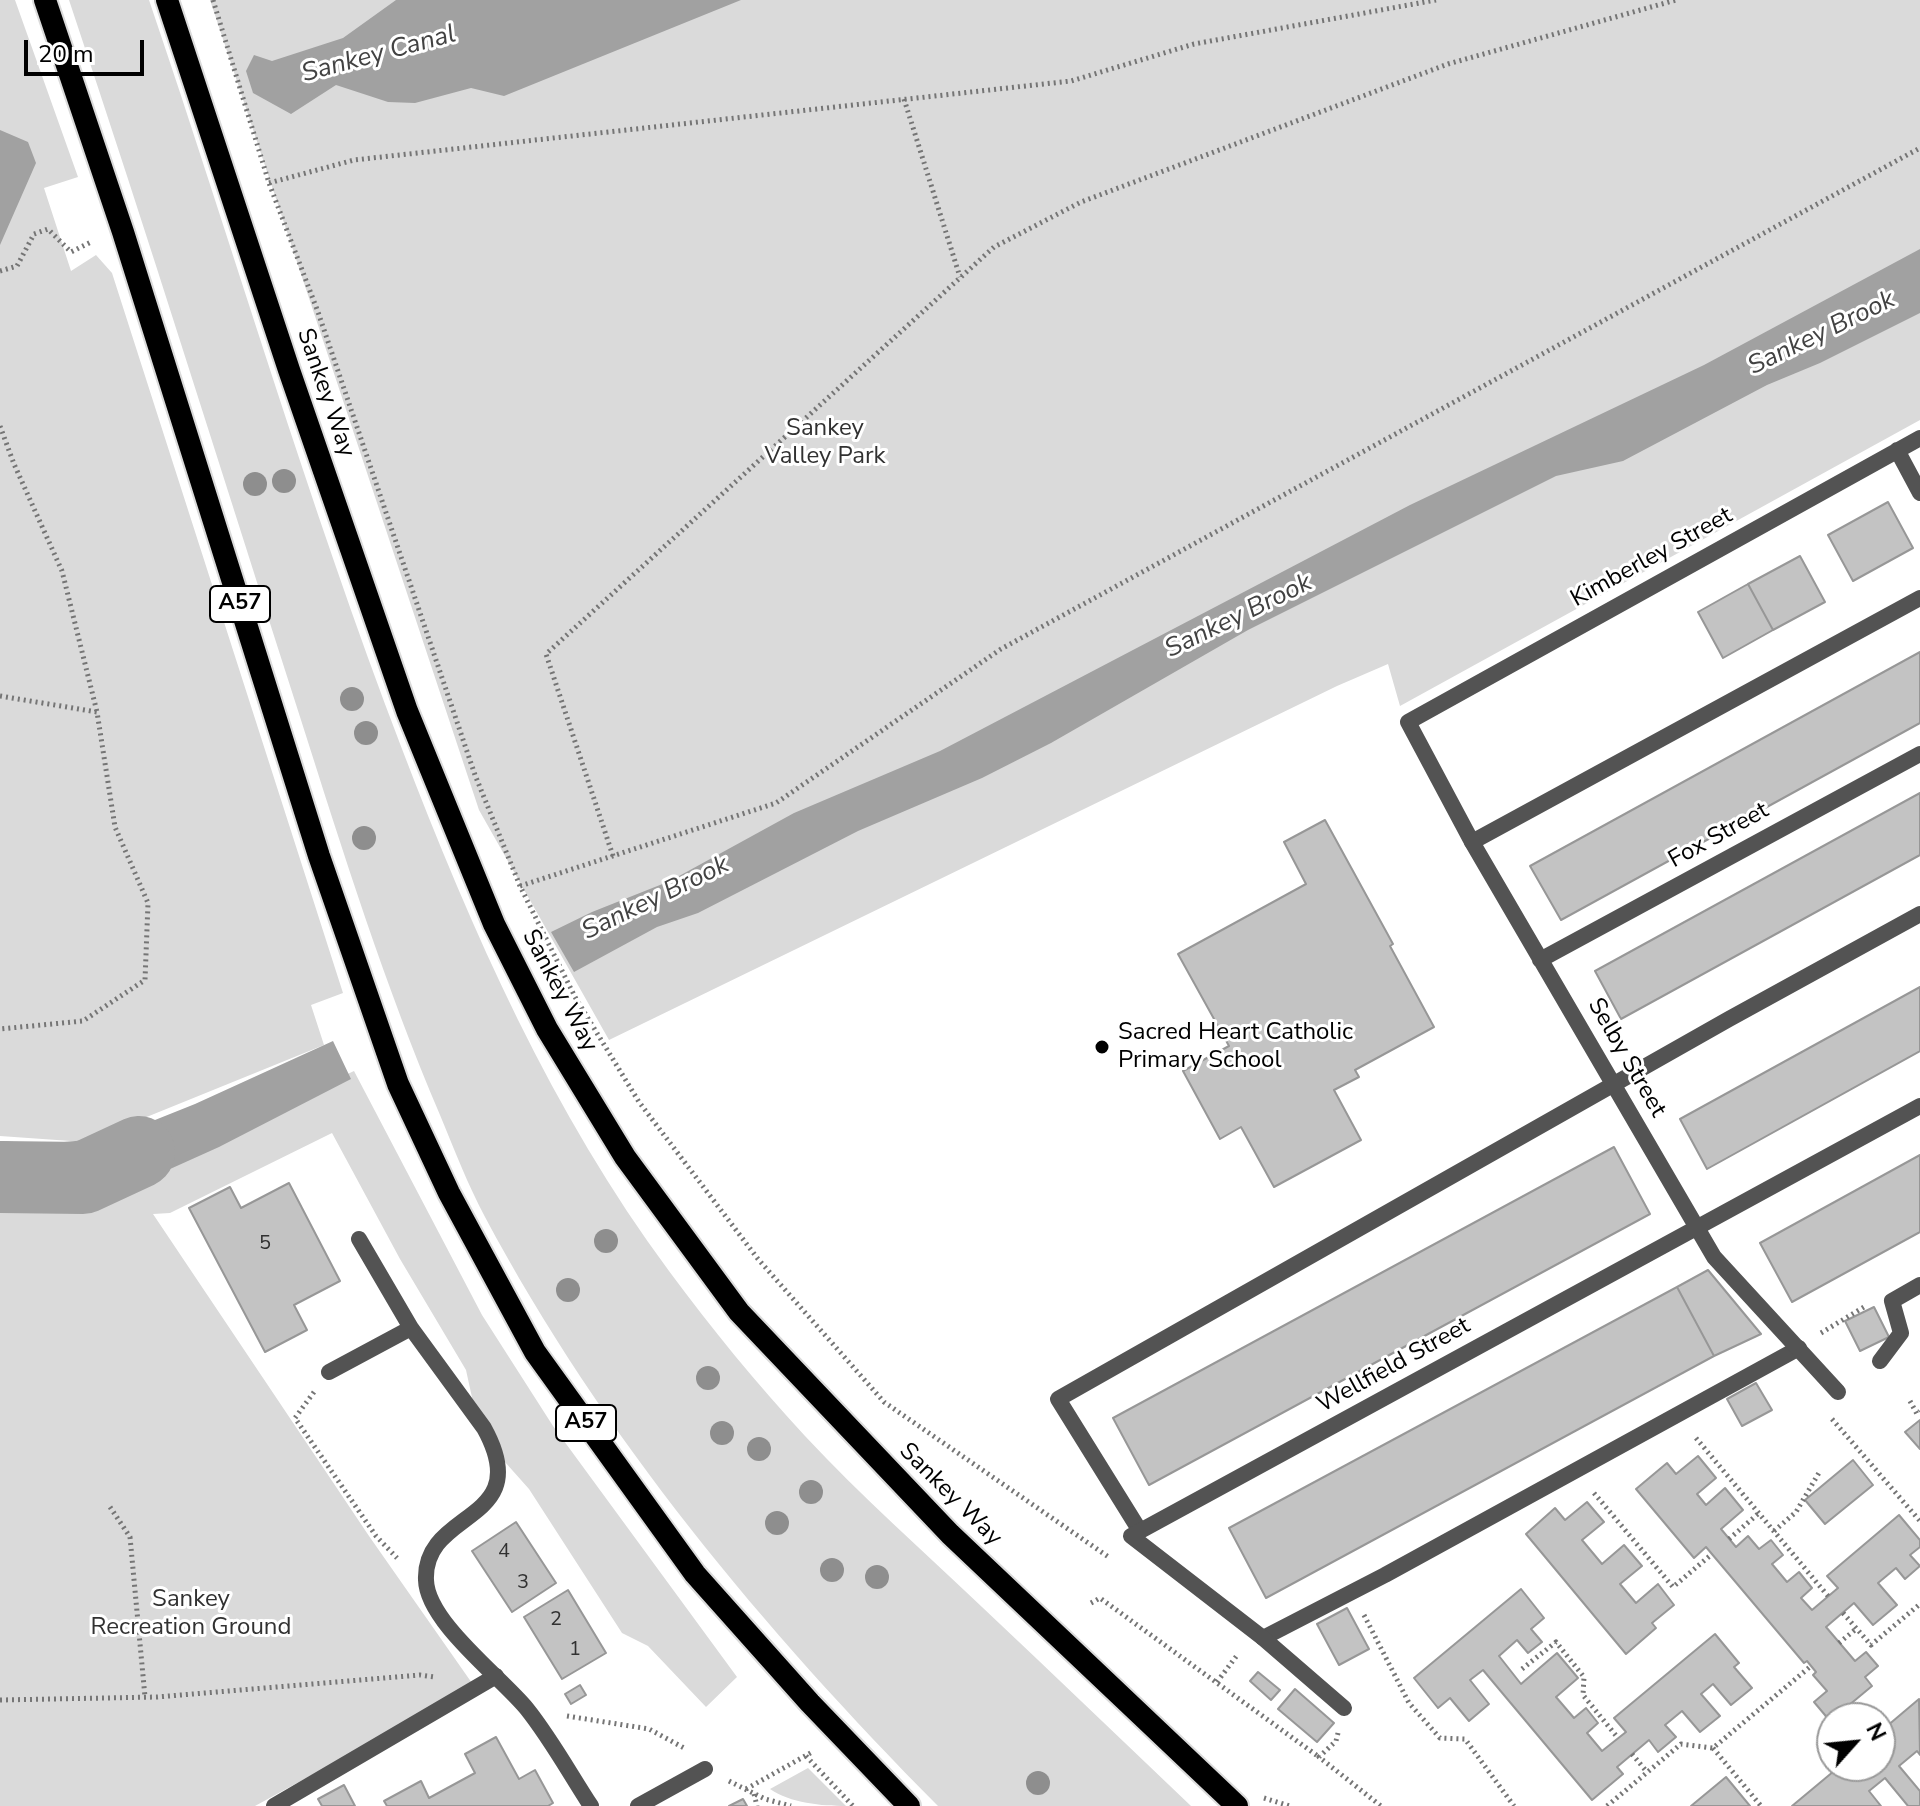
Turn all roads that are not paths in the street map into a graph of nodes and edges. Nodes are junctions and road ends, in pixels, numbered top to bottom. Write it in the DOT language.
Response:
graph roads {
  1 [pos="45,0"];
  2 [pos="167,0"];
  3 [pos="1920,438"];
  4 [pos="1897,450"];
  5 [pos="1920,493"];
  6 [pos="1920,598"];
  7 [pos="1408,722"];
  8 [pos="1920,754"];
  9 [pos="1472,842"];
  10 [pos="1920,914"];
  11 [pos="1540,960"];
  12 [pos="1614,1084"];
  13 [pos="1920,1106"];
  14 [pos="1697,1229"];
  15 [pos="359,1239"];
  16 [pos="1920,1285"];
  17 [pos="411,1328"];
  18 [pos="1799,1348"];
  19 [pos="1880,1361"];
  20 [pos="329,1372"];
  21 [pos="1838,1392"];
  22 [pos="1140,1531"];
  23 [pos="1263,1638"];
  24 [pos="496,1676"];
  25 [pos="1344,1708"];
  26 [pos="705,1769"];
  27 [pos="274,1806"];
  28 [pos="591,1806"];
  29 [pos="638,1806"];
  30 [pos="909,1806"];
  31 [pos="1237,1806"];
  1 -- 30 [label="highway, A57"];
  2 -- 31 [label="highway, Sankey Way"];
  3 -- 4 [label="street, Kimberley Street"];
  4 -- 5 [label="street"];
  4 -- 7 [label="street, Kimberley Street"];
  6 -- 9 [label="street"];
  7 -- 9 [label="street, Selby Street"];
  8 -- 11 [label="street, Fox Street"];
  9 -- 11 [label="street, Selby Street"];
  10 -- 12 [label="street"];
  11 -- 12 [label="street, Selby Street"];
  12 -- 14 [label="street, Selby Street"];
  12 -- 22 [label="street"];
  13 -- 14 [label="street, Wellfield Street"];
  14 -- 18 [label="street, Selby Street"];
  14 -- 22 [label="street, Wellfield Street"];
  15 -- 17 [label="street"];
  16 -- 19 [label="street"];
  17 -- 20 [label="street"];
  17 -- 24 [label="street"];
  18 -- 21 [label="street, Selby Street"];
  18 -- 23 [label="street"];
  22 -- 23 [label="street"];
  23 -- 25 [label="street"];
  24 -- 27 [label="street"];
  24 -- 28 [label="street"];
  26 -- 29 [label="street"];
}
